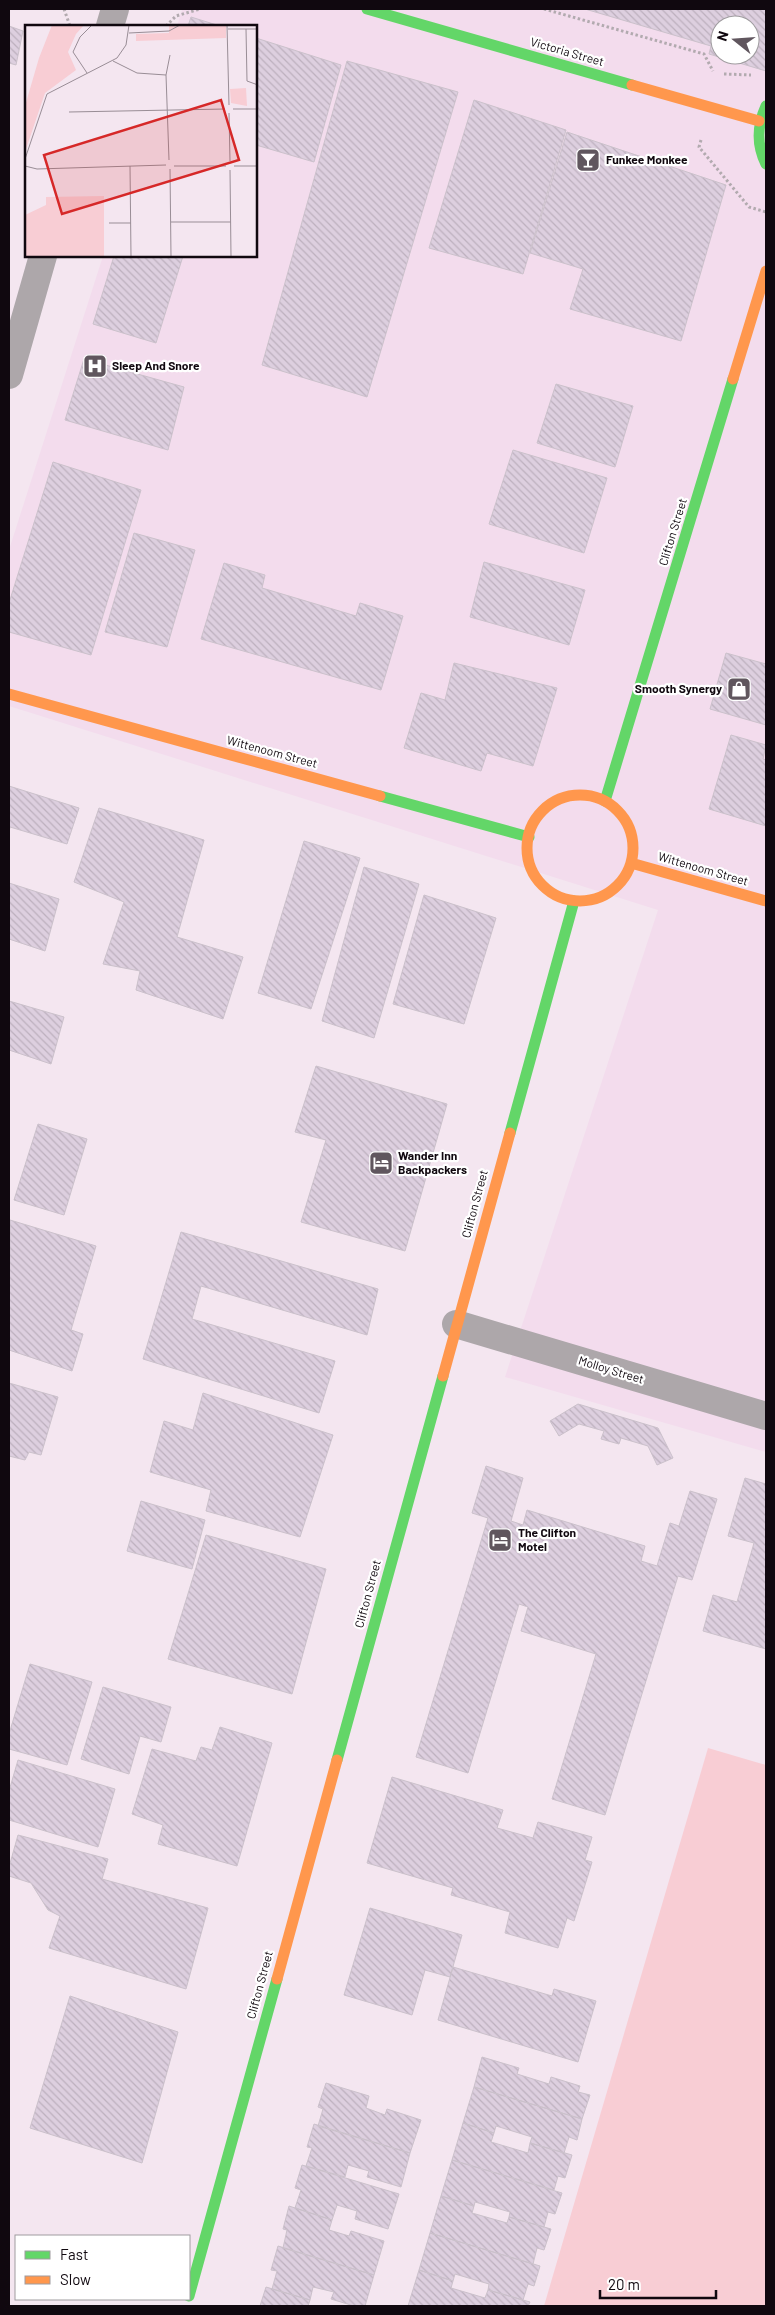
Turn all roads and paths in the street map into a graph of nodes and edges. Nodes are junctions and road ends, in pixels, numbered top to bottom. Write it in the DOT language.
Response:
graph roads {
  1 [pos="64,9"];
  2 [pos="115,9"];
  3 [pos="200,9"];
  4 [pos="367,9"];
  5 [pos="544,9"];
  6 [pos="70,25"];
  7 [pos="110,25"];
  8 [pos="167,25"];
  9 [pos="720,73"];
  10 [pos="766,106"];
  11 [pos="759,121"];
  12 [pos="766,164"];
  13 [pos="42,258"];
  14 [pos="766,271"];
  15 [pos="9,375"];
  16 [pos="9,694"];
  17 [pos="605,801"];
  18 [pos="529,837"];
  19 [pos="632,863"];
  20 [pos="574,901"];
  21 [pos="766,901"];
  22 [pos="456,1324"];
  23 [pos="766,1416"];
  24 [pos="190,2290"];
  1 -- 6 [label="path"];
  2 -- 7 [label="street"];
  3 -- 8 [label="path"];
  4 -- 11 [label="street, Victoria Street"];
  5 -- 9 [label="path"];
  10 -- 11 [label="street"];
  11 -- 12 [label="street"];
  13 -- 15 [label="street"];
  14 -- 17 [label="street, Clifton Street"];
  16 -- 18 [label="street, Wittenoom Street"];
  17 -- 18 [label="street"];
  17 -- 19 [label="street"];
  18 -- 20 [label="street"];
  19 -- 20 [label="street"];
  19 -- 21 [label="street, Wittenoom Street"];
  20 -- 22 [label="street, Clifton Street"];
  22 -- 23 [label="street, Molloy Street"];
  22 -- 24 [label="street, Clifton Street"];
}
